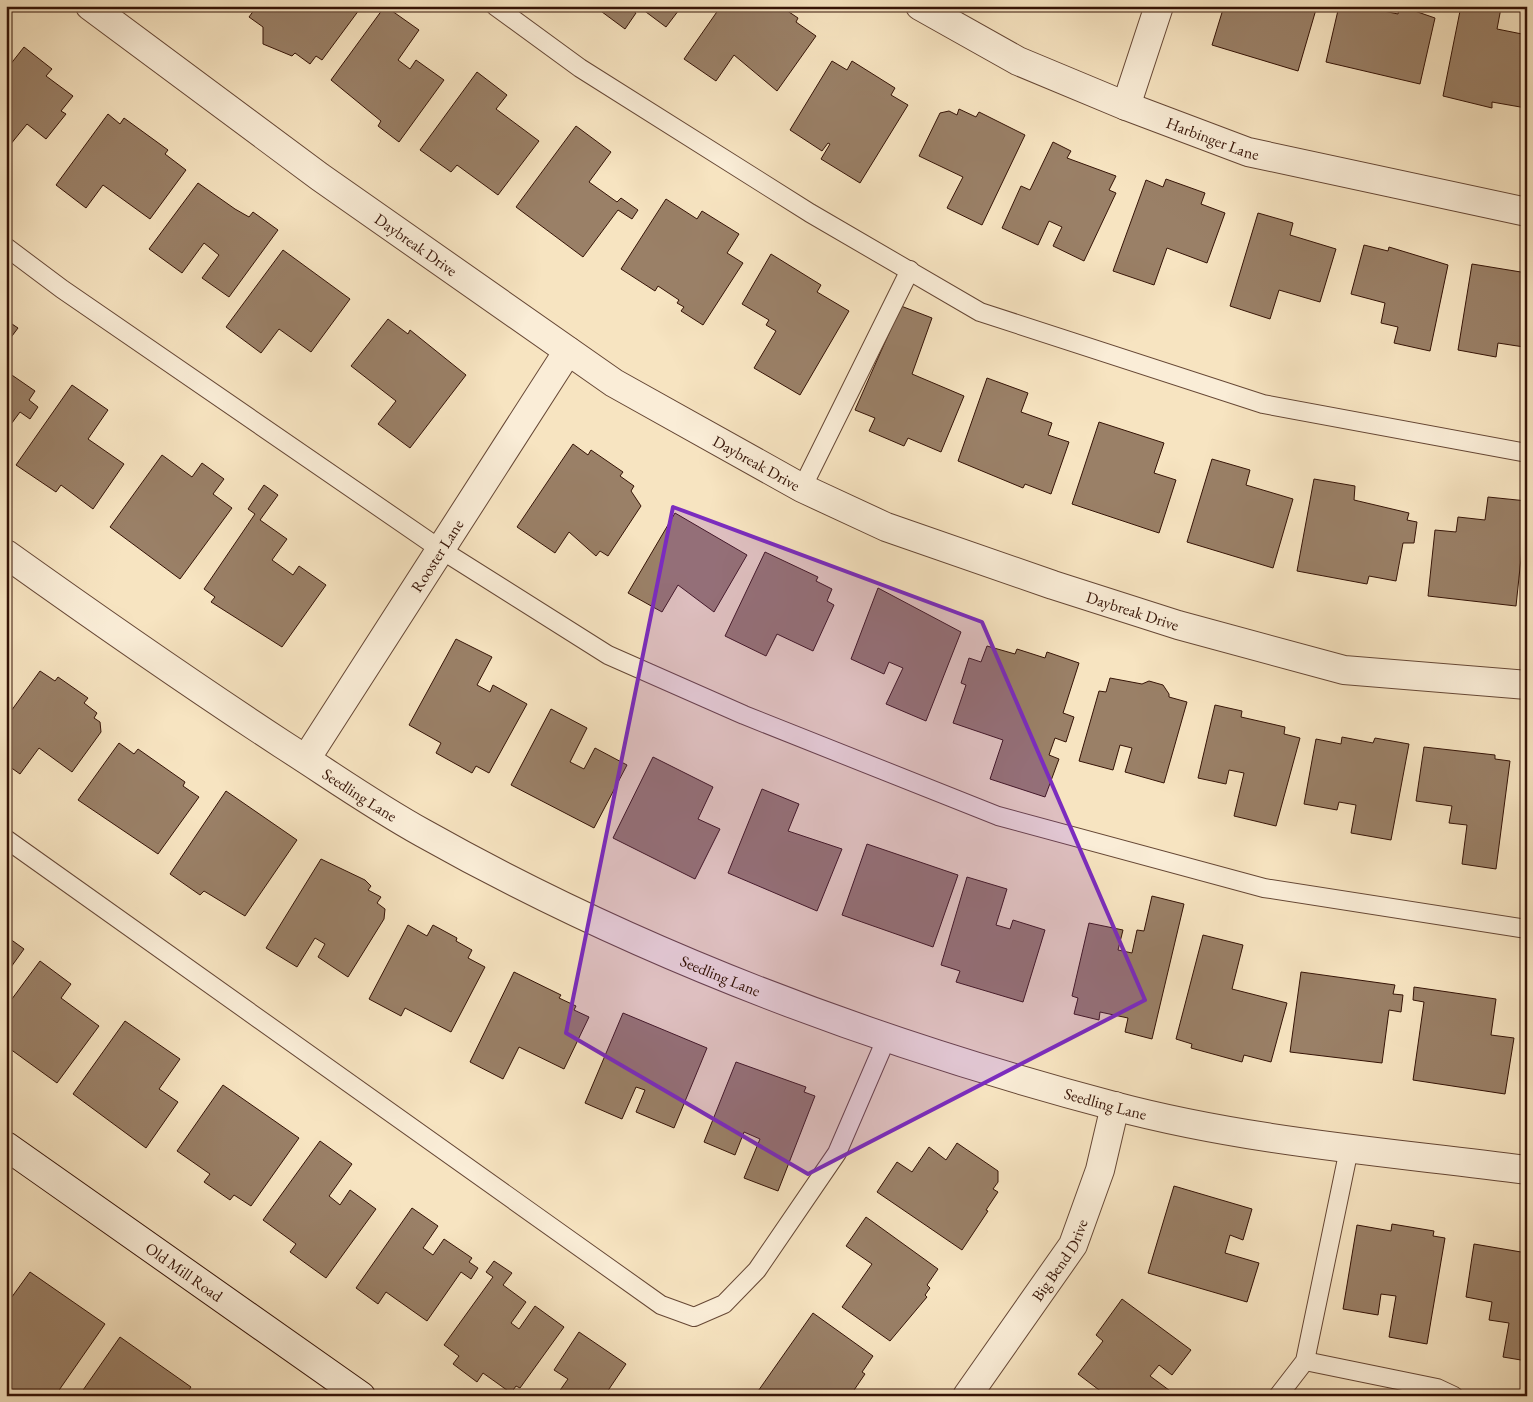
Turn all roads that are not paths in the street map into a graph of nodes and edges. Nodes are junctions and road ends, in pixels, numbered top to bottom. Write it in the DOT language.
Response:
graph roads {
  1 [pos="90,6"];
  2 [pos="495,6"];
  3 [pos="920,6"];
  4 [pos="1159,6"];
  5 [pos="1126,106"];
  6 [pos="1527,212"];
  7 [pos="6,247"];
  8 [pos="910,270"];
  9 [pos="568,351"];
  10 [pos="1527,453"];
  11 [pos="802,488"];
  12 [pos="440,549"];
  13 [pos="6,554"];
  14 [pos="1527,685"];
  15 [pos="306,759"];
  16 [pos="6,839"];
  17 [pos="1527,929"];
  18 [pos="887,1037"];
  19 [pos="1115,1106"];
  20 [pos="6,1146"];
  21 [pos="1350,1148"];
  22 [pos="1527,1170"];
  23 [pos="1305,1361"];
  24 [pos="361,1396"];
  25 [pos="967,1396"];
  26 [pos="1278,1396"];
  27 [pos="1454,1396"];
  1 -- 9 [label="street, Daybreak Drive"];
  2 -- 8 [label="lane"];
  3 -- 5 [label="street, Harbinger Lane"];
  4 -- 5 [label="street"];
  5 -- 6 [label="street, Harbinger Lane"];
  7 -- 12 [label="lane"];
  8 -- 10 [label="lane"];
  8 -- 11 [label="lane"];
  9 -- 11 [label="street, Daybreak Drive"];
  9 -- 12 [label="street, Rooster Lane"];
  11 -- 14 [label="street, Daybreak Drive"];
  12 -- 15 [label="street, Rooster Lane"];
  12 -- 17 [label="lane"];
  13 -- 15 [label="street, Seedling Lane"];
  15 -- 18 [label="street, Seedling Lane"];
  16 -- 18 [label="lane"];
  18 -- 19 [label="street, Seedling Lane"];
  19 -- 21 [label="street, Seedling Lane"];
  19 -- 25 [label="street, Big Bend Drive"];
  20 -- 24 [label="street, Old Mill Road"];
  21 -- 22 [label="street, Seedling Lane"];
  21 -- 23 [label="lane"];
  23 -- 26 [label="lane"];
  23 -- 27 [label="lane"];
}
